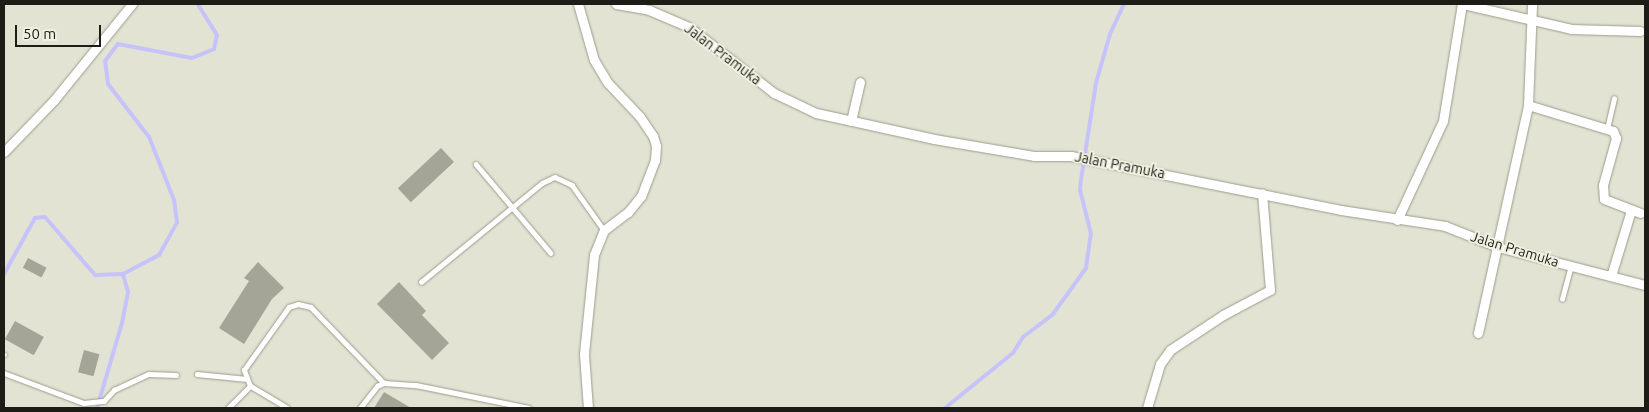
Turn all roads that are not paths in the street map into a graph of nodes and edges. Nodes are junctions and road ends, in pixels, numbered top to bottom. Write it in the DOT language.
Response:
graph roads {
  1 [pos="132,4"];
  2 [pos="578,4"];
  3 [pos="616,4"];
  4 [pos="1462,4"];
  5 [pos="1532,4"];
  6 [pos="1531,21"];
  7 [pos="1640,31"];
  8 [pos="860,82"];
  9 [pos="1614,99"];
  10 [pos="1528,105"];
  11 [pos="851,121"];
  12 [pos="1607,129"];
  13 [pos="4,152"];
  14 [pos="476,164"];
  15 [pos="1262,193"];
  16 [pos="514,208"];
  17 [pos="1397,220"];
  18 [pos="604,230"];
  19 [pos="1498,247"];
  20 [pos="551,253"];
  21 [pos="1571,266"];
  22 [pos="1611,276"];
  23 [pos="421,282"];
  24 [pos="1645,285"];
  25 [pos="1562,299"];
  26 [pos="1478,333"];
  27 [pos="4,373"];
  28 [pos="197,374"];
  29 [pos="176,375"];
  30 [pos="248,380"];
  31 [pos="384,383"];
  32 [pos="250,386"];
  33 [pos="228,408"];
  34 [pos="287,408"];
  35 [pos="360,408"];
  36 [pos="529,408"];
  37 [pos="588,408"];
  38 [pos="1147,408"];
  1 -- 13 [label="street"];
  2 -- 18 [label="street"];
  3 -- 11 [label="street, Jalan Pramuka"];
  4 -- 6 [label="street"];
  4 -- 17 [label="street"];
  5 -- 6 [label="street"];
  6 -- 7 [label="street"];
  6 -- 10 [label="street"];
  8 -- 11 [label="street"];
  9 -- 12 [label="lane"];
  10 -- 12 [label="street"];
  10 -- 19 [label="street"];
  11 -- 15 [label="street, Jalan Pramuka"];
  12 -- 22 [label="street"];
  14 -- 16 [label="lane"];
  15 -- 17 [label="street, Jalan Pramuka"];
  15 -- 38 [label="street"];
  16 -- 18 [label="lane"];
  16 -- 20 [label="lane"];
  16 -- 23 [label="lane"];
  17 -- 19 [label="street, Jalan Pramuka"];
  18 -- 37 [label="street"];
  19 -- 21 [label="street, Jalan Pramuka"];
  19 -- 26 [label="street"];
  21 -- 22 [label="street, Jalan Pramuka"];
  21 -- 25 [label="lane"];
  22 -- 24 [label="street, Jalan Pramuka"];
  27 -- 29 [label="lane"];
  28 -- 30 [label="lane"];
  30 -- 31 [label="lane"];
  30 -- 32 [label="lane"];
  31 -- 35 [label="lane"];
  31 -- 36 [label="lane"];
  32 -- 33 [label="lane"];
  32 -- 34 [label="lane"];
}
